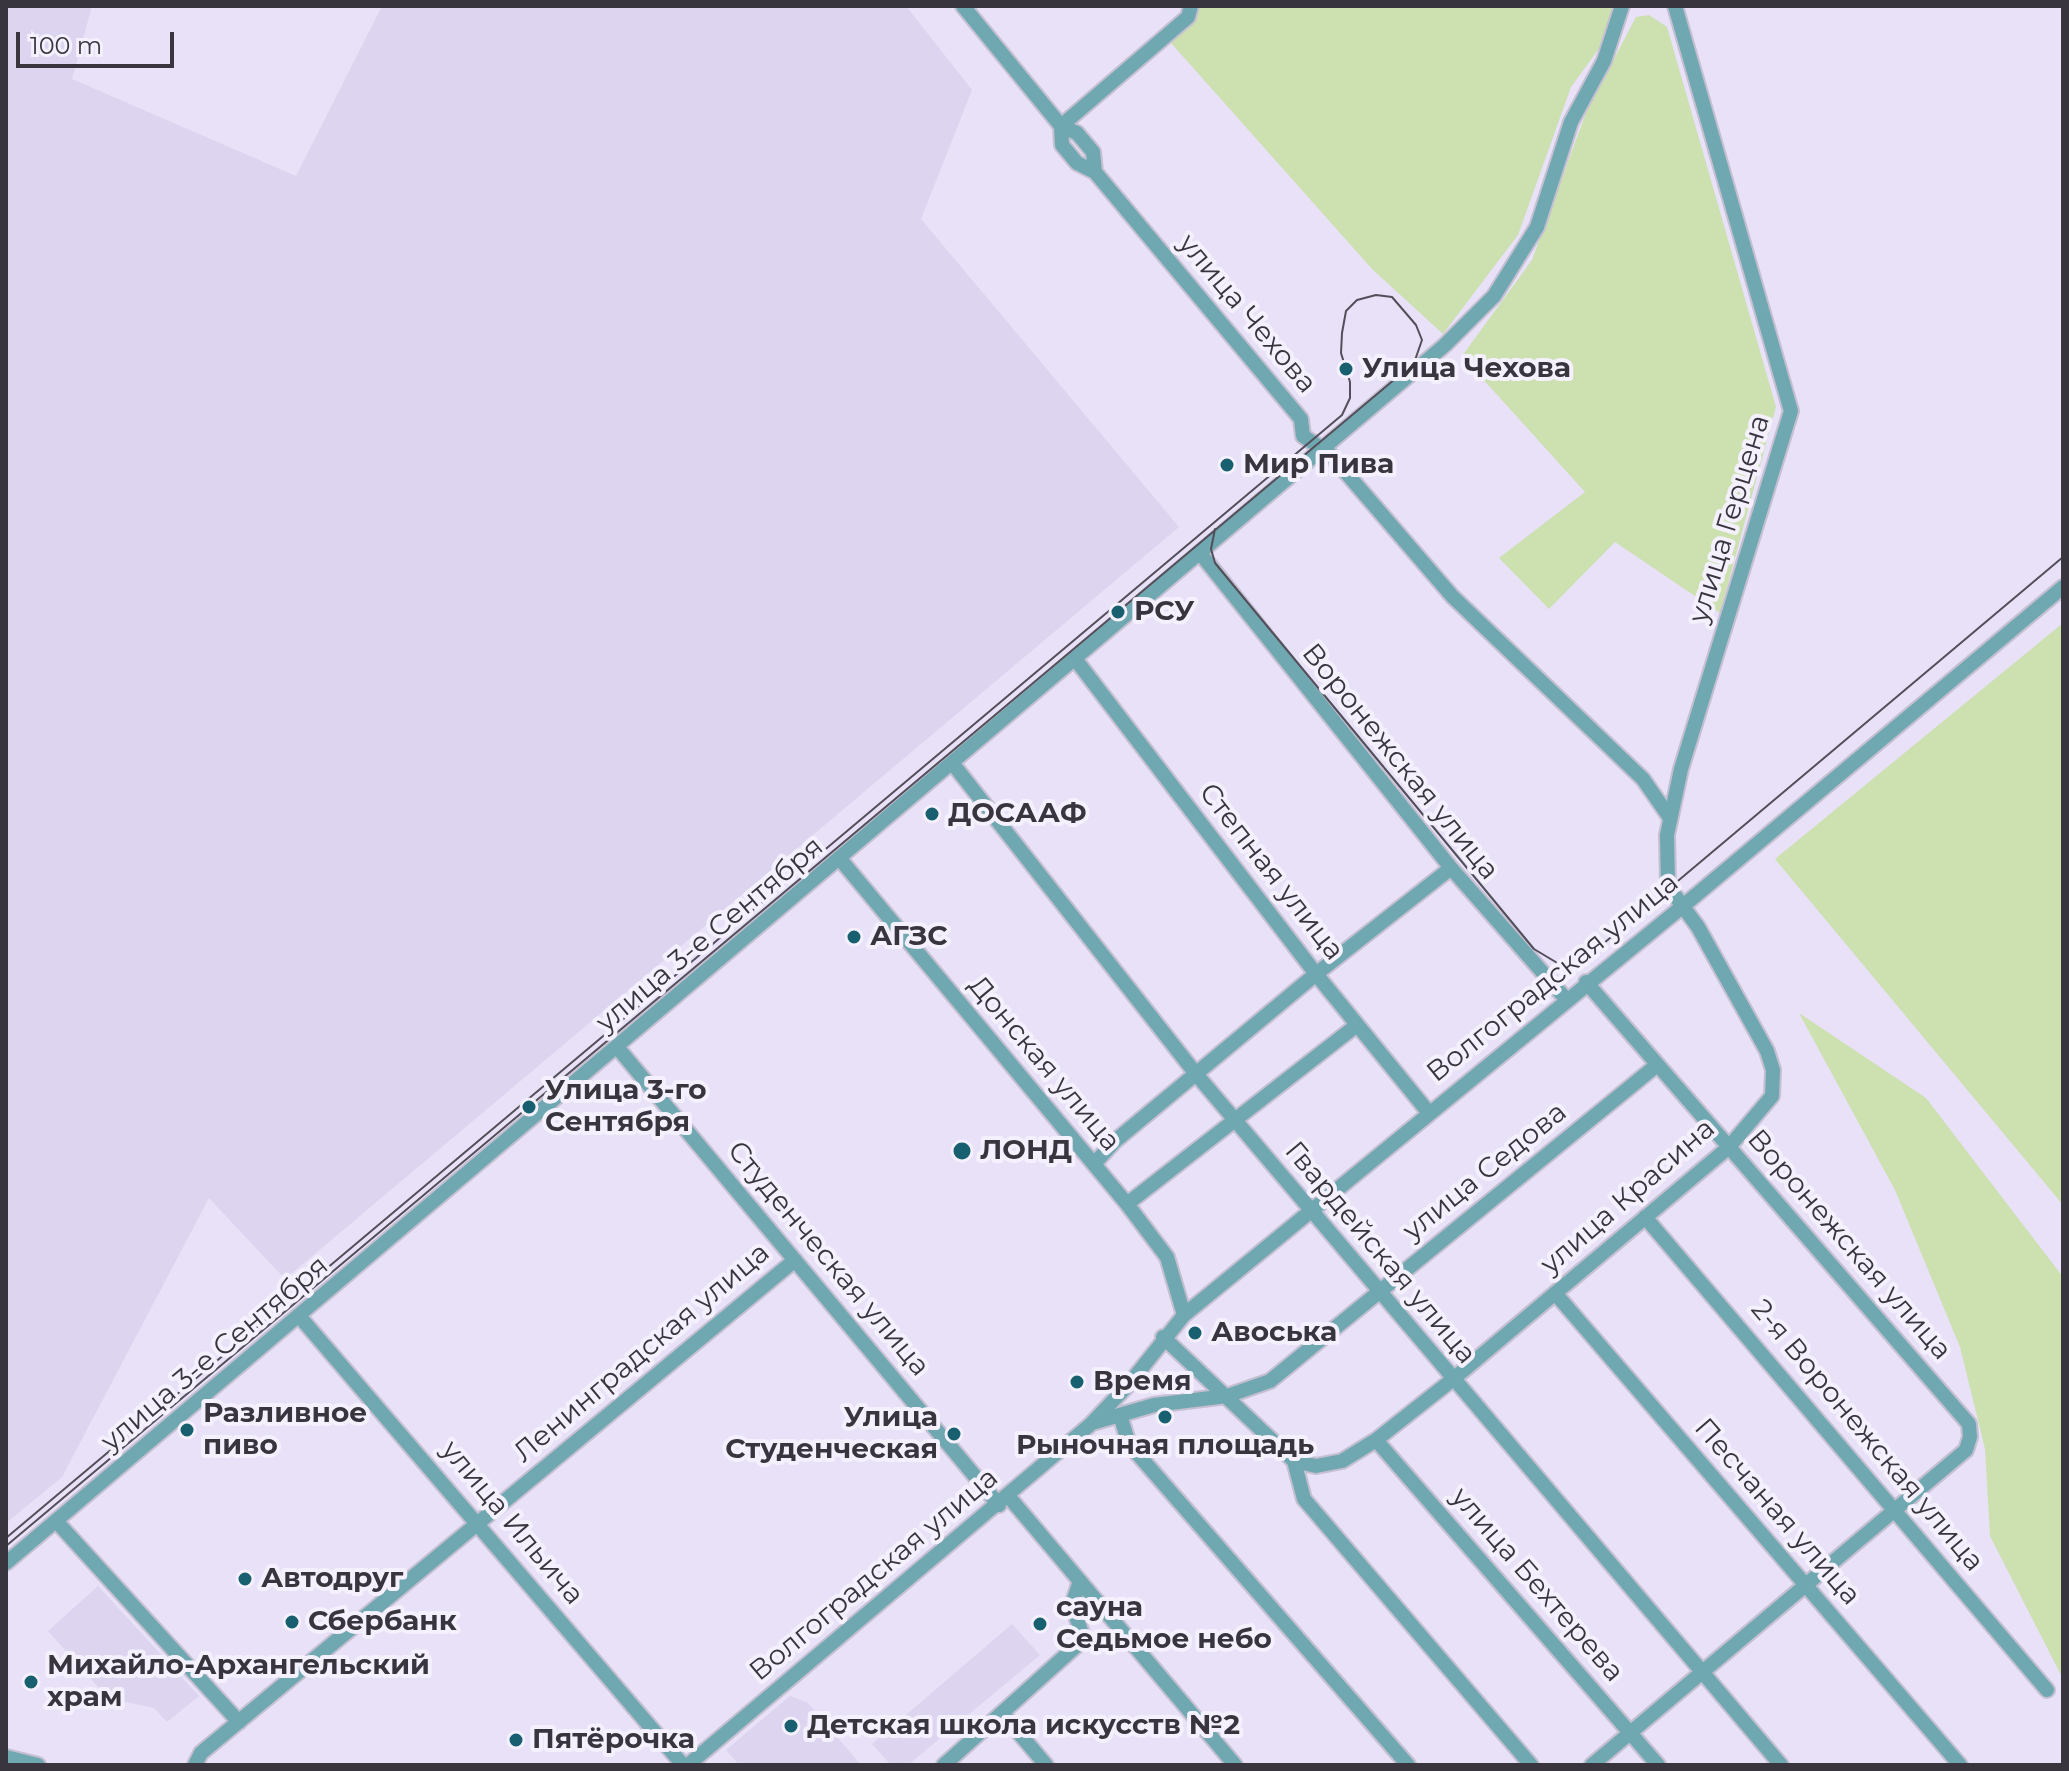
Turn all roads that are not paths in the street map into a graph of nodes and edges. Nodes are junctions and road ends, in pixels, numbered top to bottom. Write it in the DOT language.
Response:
graph roads {
  1 [pos="963,6"];
  2 [pos="1191,6"];
  3 [pos="1622,6"];
  4 [pos="1675,6"];
  5 [pos="1061,126"];
  6 [pos="1320,449"];
  7 [pos="1200,553"];
  8 [pos="2063,587"];
  9 [pos="1076,660"];
  10 [pos="953,764"];
  11 [pos="1670,818"];
  12 [pos="840,859"];
  13 [pos="1451,868"];
  14 [pos="1683,906"];
  15 [pos="1316,974"];
  16 [pos="1586,982"];
  17 [pos="1566,999"];
  18 [pos="1357,1025"];
  19 [pos="617,1047"];
  20 [pos="1657,1065"];
  21 [pos="1196,1074"];
  22 [pos="1429,1113"];
  23 [pos="1235,1121"];
  24 [pos="1729,1147"];
  25 [pos="1094,1164"];
  26 [pos="1127,1204"];
  27 [pos="1311,1209"];
  28 [pos="1645,1217"];
  29 [pos="795,1260"];
  30 [pos="1380,1293"];
  31 [pos="1555,1293"];
  32 [pos="1184,1315"];
  33 [pos="300,1317"];
  34 [pos="1163,1337"];
  35 [pos="1452,1380"];
  36 [pos="1227,1396"];
  37 [pos="1120,1415"];
  38 [pos="1091,1424"];
  39 [pos="1376,1440"];
  40 [pos="1294,1461"];
  41 [pos="1004,1501"];
  42 [pos="1896,1509"];
  43 [pos="57,1522"];
  44 [pos="478,1522"];
  45 [pos="6,1563"];
  46 [pos="1080,1581"];
  47 [pos="1806,1585"];
  48 [pos="1702,1673"];
  49 [pos="2047,1690"];
  50 [pos="1003,1714"];
  51 [pos="239,1722"];
  52 [pos="1631,1733"];
  53 [pos="6,1757"];
  54 [pos="198,1759"];
  55 [pos="38,1765"];
  56 [pos="184,1765"];
  57 [pos="686,1765"];
  58 [pos="944,1765"];
  59 [pos="1046,1765"];
  60 [pos="1235,1765"];
  61 [pos="1408,1765"];
  62 [pos="1531,1765"];
  63 [pos="1592,1765"];
  64 [pos="1658,1765"];
  65 [pos="1781,1765"];
  66 [pos="1960,1765"];
  1 -- 5 [label="street, улица Чехова"];
  2 -- 5 [label="street"];
  3 -- 6 [label="street, улица 3-е Сентября"];
  4 -- 11 [label="street, улица Герцена"];
  5 -- 6 [label="street, улица Чехова"];
  6 -- 7 [label="street, улица 3-е Сентября"];
  6 -- 11 [label="street, улица Чехова"];
  7 -- 9 [label="street, улица 3-е Сентября"];
  7 -- 13 [label="street, Воронежская улица"];
  8 -- 14 [label="street, Волгоградская улица"];
  9 -- 10 [label="street, улица 3-е Сентября"];
  9 -- 15 [label="street, Степная улица"];
  10 -- 12 [label="street, улица 3-е Сентября"];
  10 -- 21 [label="street, Гвардейская улица"];
  11 -- 14 [label="street, улица Герцена"];
  12 -- 19 [label="street, улица 3-е Сентября"];
  12 -- 25 [label="street, Донская улица"];
  13 -- 15 [label="street"];
  13 -- 17 [label="street, Воронежская улица"];
  14 -- 16 [label="street, Волгоградская улица"];
  14 -- 24 [label="street, улица Красина"];
  15 -- 18 [label="street, Степная улица"];
  15 -- 21 [label="street"];
  16 -- 17 [label="street, Волгоградская улица"];
  16 -- 20 [label="street, Воронежская улица"];
  17 -- 22 [label="street, Волгоградская улица"];
  18 -- 22 [label="street, Степная улица"];
  18 -- 23 [label="street"];
  19 -- 29 [label="street, Студенческая улица"];
  19 -- 33 [label="street, улица 3-е Сентября"];
  20 -- 24 [label="street, Воронежская улица"];
  20 -- 30 [label="street, улица Седова"];
  21 -- 23 [label="street, Гвардейская улица"];
  21 -- 25 [label="street"];
  22 -- 27 [label="street, Волгоградская улица"];
  23 -- 26 [label="street"];
  23 -- 27 [label="street, Гвардейская улица"];
  24 -- 28 [label="street, улица Красина"];
  24 -- 42 [label="street, Воронежская улица"];
  25 -- 26 [label="street, Донская улица"];
  26 -- 32 [label="street, Донская улица"];
  27 -- 30 [label="street, Гвардейская улица"];
  27 -- 32 [label="street, Волгоградская улица"];
  28 -- 31 [label="street, улица Красина"];
  28 -- 42 [label="street, 2-я Воронежская улица"];
  29 -- 41 [label="street, Студенческая улица"];
  29 -- 44 [label="street, Ленинградская улица"];
  30 -- 35 [label="street, Гвардейская улица"];
  30 -- 36 [label="street, улица Седова"];
  31 -- 35 [label="street, улица Красина"];
  31 -- 47 [label="street, Песчаная улица"];
  32 -- 34 [label="street, Волгоградская улица"];
  33 -- 43 [label="street, улица 3-е Сентября"];
  33 -- 44 [label="street, улица Ильича"];
  34 -- 36 [label="street"];
  34 -- 38 [label="street, Волгоградская улица"];
  35 -- 39 [label="street, улица Красина"];
  35 -- 48 [label="street, Гвардейская улица"];
  36 -- 37 [label="street, Волгоградская улица"];
  36 -- 40 [label="street"];
  37 -- 38 [label="street, Волгоградская улица"];
  37 -- 61 [label="street"];
  38 -- 41 [label="street, Волгоградская улица"];
  39 -- 40 [label="street, улица Красина"];
  39 -- 52 [label="street, улица Бехтерева"];
  40 -- 62 [label="street"];
  41 -- 46 [label="street, Студенческая улица"];
  41 -- 57 [label="street, Волгоградская улица"];
  42 -- 47 [label="street"];
  42 -- 49 [label="street, 2-я Воронежская улица"];
  43 -- 45 [label="street, улица 3-е Сентября"];
  43 -- 51 [label="street"];
  44 -- 51 [label="street, Ленинградская улица"];
  44 -- 57 [label="street, улица Ильича"];
  46 -- 50 [label="street"];
  46 -- 60 [label="street, Студенческая улица"];
  47 -- 48 [label="street"];
  47 -- 66 [label="street, Песчаная улица"];
  48 -- 52 [label="street"];
  48 -- 65 [label="street, Гвардейская улица"];
  50 -- 58 [label="street"];
  50 -- 59 [label="street"];
  51 -- 54 [label="street, Ленинградская улица"];
  52 -- 63 [label="street"];
  52 -- 64 [label="street, улица Бехтерева"];
  53 -- 55 [label="street"];
  54 -- 56 [label="street, Ленинградская улица"];
}
